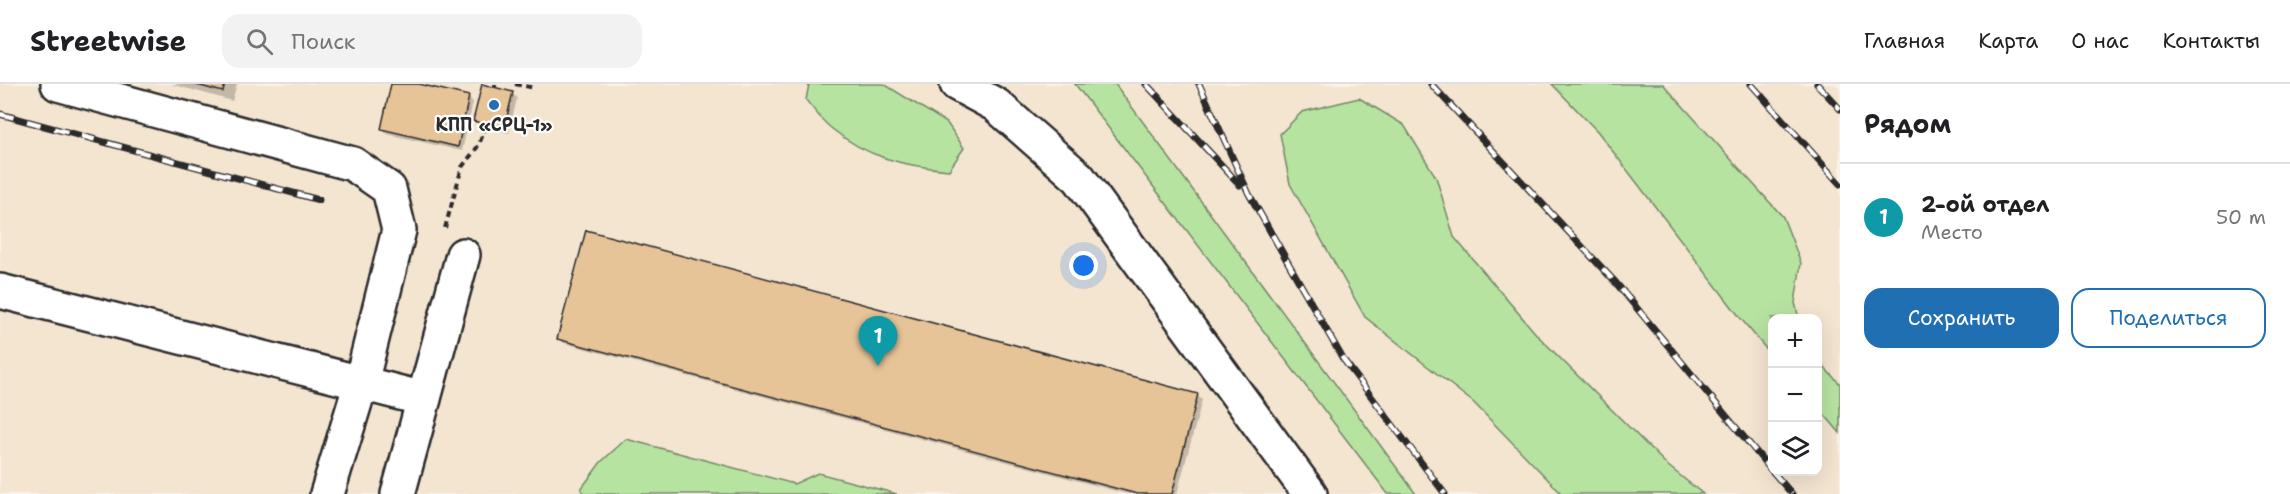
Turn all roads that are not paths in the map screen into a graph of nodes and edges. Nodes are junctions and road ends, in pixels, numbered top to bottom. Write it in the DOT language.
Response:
graph roads {
  1 [pos="58,84"];
  2 [pos="957,84"];
  3 [pos="463,255"];
  4 [pos="0,291"];
  5 [pos="361,383"];
  6 [pos="424,399"];
  7 [pos="327,494"];
  8 [pos="398,494"];
  9 [pos="1310,494"];
  1 -- 5 [label="street"];
  2 -- 9 [label="street"];
  3 -- 6 [label="street"];
  4 -- 5 [label="street"];
  5 -- 6 [label="street"];
  5 -- 7 [label="street"];
  6 -- 8 [label="street"];
}
